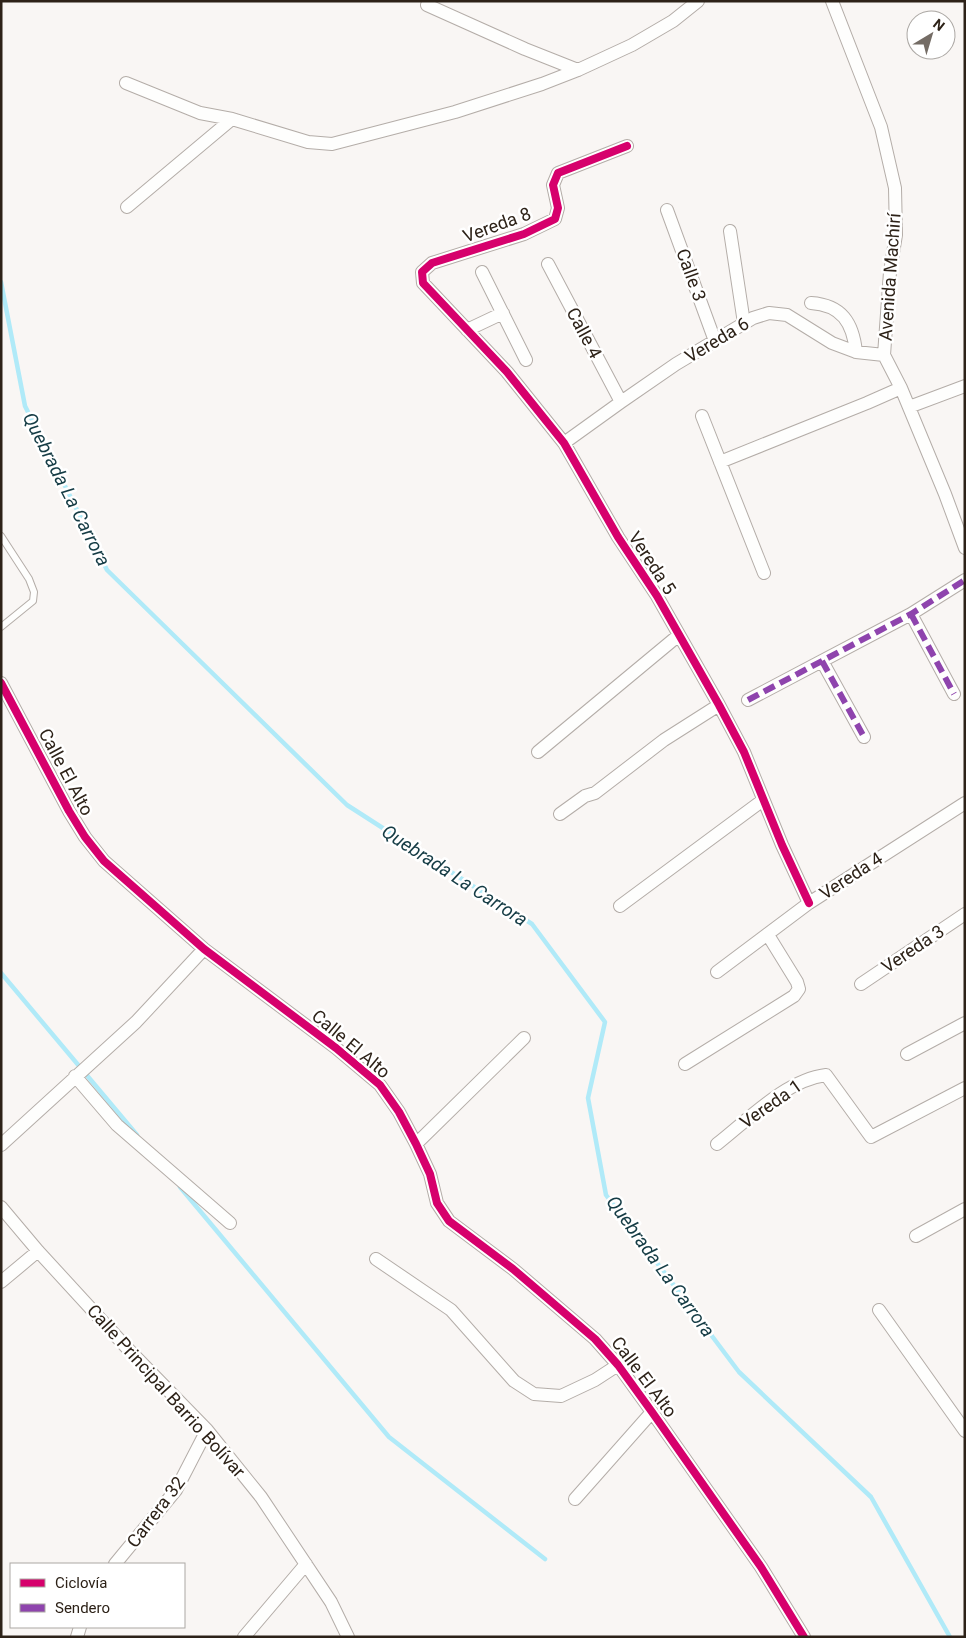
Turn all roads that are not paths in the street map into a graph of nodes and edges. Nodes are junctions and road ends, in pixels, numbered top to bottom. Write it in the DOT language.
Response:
graph roads {
  1 [pos="832,1"];
  2 [pos="692,2"];
  3 [pos="427,5"];
  4 [pos="578,70"];
  5 [pos="126,83"];
  6 [pos="232,119"];
  7 [pos="627,146"];
  8 [pos="128,207"];
  9 [pos="667,210"];
  10 [pos="730,231"];
  11 [pos="548,264"];
  12 [pos="422,272"];
  13 [pos="482,272"];
  14 [pos="811,302"];
  15 [pos="503,313"];
  16 [pos="744,323"];
  17 [pos="467,330"];
  18 [pos="715,341"];
  19 [pos="856,352"];
  20 [pos="884,355"];
  21 [pos="526,360"];
  22 [pos="965,386"];
  23 [pos="901,388"];
  24 [pos="621,402"];
  25 [pos="909,407"];
  26 [pos="702,416"];
  27 [pos="564,443"];
  28 [pos="720,462"];
  29 [pos="1,536"];
  30 [pos="965,548"];
  31 [pos="764,573"];
  32 [pos="965,580"];
  33 [pos="911,614"];
  34 [pos="1,627"];
  35 [pos="679,634"];
  36 [pos="822,662"];
  37 [pos="1,683"];
  38 [pos="954,694"];
  39 [pos="748,700"];
  40 [pos="719,705"];
  41 [pos="864,737"];
  42 [pos="538,752"];
  43 [pos="763,800"];
  44 [pos="965,803"];
  45 [pos="560,814"];
  46 [pos="810,903"];
  47 [pos="620,906"];
  48 [pos="965,914"];
  49 [pos="768,935"];
  50 [pos="204,949"];
  51 [pos="716,972"];
  52 [pos="861,984"];
  53 [pos="965,1023"];
  54 [pos="524,1038"];
  55 [pos="907,1054"];
  56 [pos="686,1064"];
  57 [pos="75,1076"];
  58 [pos="965,1088"];
  59 [pos="416,1144"];
  60 [pos="717,1144"];
  61 [pos="1,1145"];
  62 [pos="1,1207"];
  63 [pos="965,1209"];
  64 [pos="230,1223"];
  65 [pos="916,1236"];
  66 [pos="38,1251"];
  67 [pos="376,1259"];
  68 [pos="1,1282"];
  69 [pos="879,1310"];
  70 [pos="618,1365"];
  71 [pos="652,1412"];
  72 [pos="207,1430"];
  73 [pos="965,1431"];
  74 [pos="574,1499"];
  75 [pos="116,1563"];
  76 [pos="306,1564"];
  77 [pos="244,1637"];
  78 [pos="348,1637"];
  79 [pos="804,1637"];
  1 -- 20 [label="street, Avenida Machirí"];
  2 -- 4 [label="street"];
  3 -- 4 [label="street"];
  4 -- 6 [label="street"];
  5 -- 6 [label="street"];
  6 -- 8 [label="street"];
  7 -- 12 [label="street, Vereda 8"];
  9 -- 18 [label="street, Calle 3"];
  10 -- 16 [label="street"];
  11 -- 24 [label="street, Calle 4"];
  12 -- 17 [label="street, Vereda 5"];
  13 -- 15 [label="street"];
  14 -- 19 [label="street"];
  15 -- 17 [label="street"];
  15 -- 21 [label="street"];
  16 -- 18 [label="street, Vereda 6"];
  16 -- 19 [label="street, Vereda 6"];
  17 -- 27 [label="street, Vereda 5"];
  18 -- 24 [label="street, Vereda 6"];
  19 -- 20 [label="street, Vereda 6"];
  20 -- 23 [label="street, Avenida Machirí"];
  22 -- 25 [label="street"];
  23 -- 25 [label="street, Avenida Machirí"];
  23 -- 28 [label="street"];
  24 -- 27 [label="street, Vereda 6"];
  25 -- 30 [label="street, Avenida Machirí"];
  26 -- 28 [label="street"];
  27 -- 35 [label="street, Vereda 5"];
  28 -- 31 [label="street"];
  29 -- 34 [label="lane"];
  32 -- 33 [label="street"];
  33 -- 36 [label="street"];
  33 -- 38 [label="street"];
  35 -- 40 [label="street, Vereda 5"];
  35 -- 42 [label="street"];
  36 -- 39 [label="street"];
  36 -- 41 [label="street"];
  37 -- 50 [label="street, Calle El Alto"];
  40 -- 43 [label="street, Vereda 5"];
  40 -- 45 [label="street"];
  43 -- 46 [label="street, Vereda 5"];
  43 -- 47 [label="street"];
  44 -- 46 [label="street, Vereda 4"];
  46 -- 49 [label="street, Vereda 4"];
  48 -- 52 [label="street, Vereda 3"];
  49 -- 51 [label="street, Vereda 4"];
  49 -- 56 [label="street"];
  50 -- 57 [label="street"];
  50 -- 59 [label="street, Calle El Alto"];
  53 -- 55 [label="street"];
  54 -- 59 [label="street"];
  57 -- 61 [label="street"];
  57 -- 64 [label="street"];
  58 -- 60 [label="street, Vereda 1"];
  59 -- 70 [label="street, Calle El Alto"];
  62 -- 66 [label="street, Calle Principal Barrio Bolívar"];
  63 -- 65 [label="street"];
  66 -- 68 [label="street"];
  66 -- 72 [label="street, Calle Principal Barrio Bolívar"];
  67 -- 70 [label="street"];
  69 -- 73 [label="street"];
  70 -- 71 [label="street, Calle El Alto"];
  71 -- 74 [label="street"];
  71 -- 79 [label="street, Calle El Alto"];
  72 -- 75 [label="street, Carrera 32"];
  72 -- 76 [label="street, Calle Principal Barrio Bolívar"];
  76 -- 77 [label="street"];
  76 -- 78 [label="street, Calle Principal Barrio Bolívar"];
}
